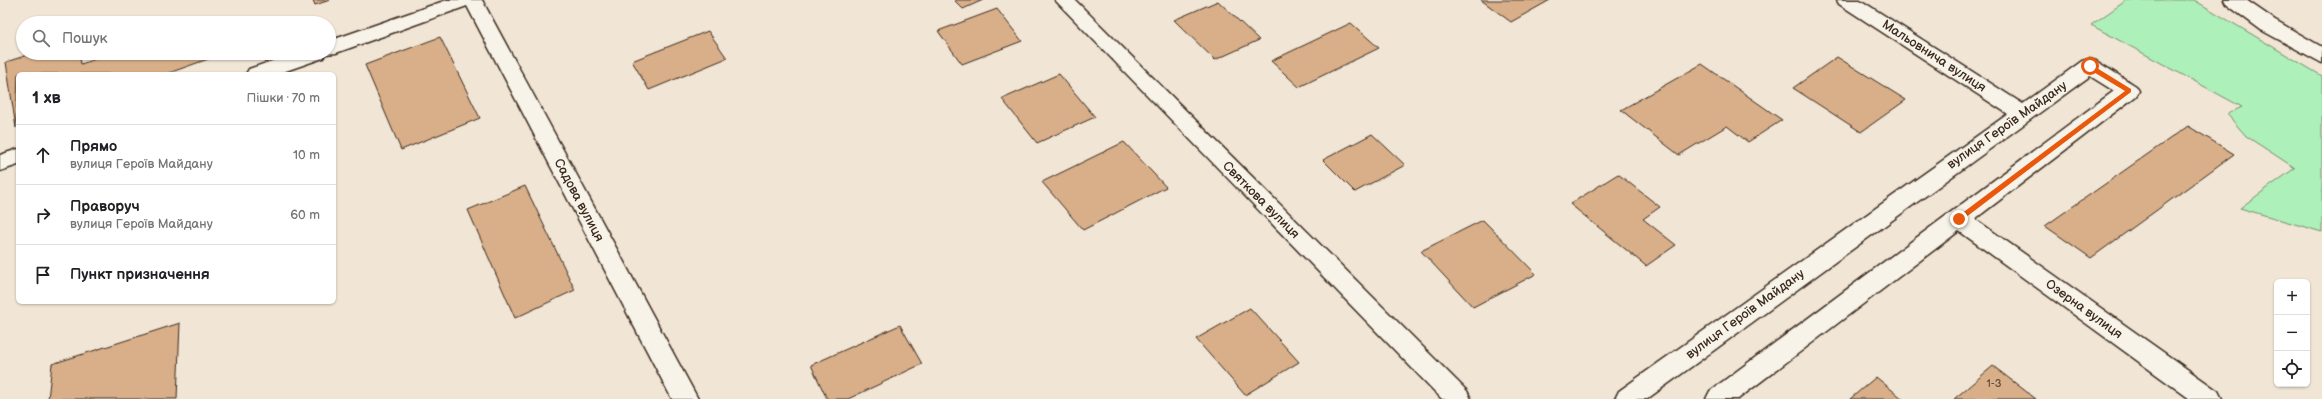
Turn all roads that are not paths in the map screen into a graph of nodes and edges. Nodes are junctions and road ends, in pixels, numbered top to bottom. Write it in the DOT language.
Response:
graph roads {
  1 [pos="466,0"];
  2 [pos="473,0"];
  3 [pos="1064,0"];
  4 [pos="1846,0"];
  5 [pos="2233,0"];
  6 [pos="336,46"];
  7 [pos="2322,56"];
  8 [pos="296,60"];
  9 [pos="262,72"];
  10 [pos="2022,113"];
  11 [pos="16,158"];
  12 [pos="0,163"];
  13 [pos="1959,219"];
  14 [pos="686,399"];
  15 [pos="1458,399"];
  16 [pos="1628,399"];
  17 [pos="1719,399"];
  18 [pos="2209,399"];
  1 -- 6 [label="street"];
  2 -- 14 [label="street, Садова вулиця"];
  3 -- 15 [label="street, Святкова вулиця"];
  4 -- 10 [label="street, Мальовнича вулиця"];
  5 -- 7 [label="street"];
  8 -- 9 [label="street"];
  10 -- 13 [label="street, вулиця Героїв Майдану"];
  10 -- 16 [label="street, вулиця Героїв Майдану"];
  11 -- 12 [label="street"];
  13 -- 17 [label="street, вулиця Героїв Майдану"];
  13 -- 18 [label="street, Озерна вулиця"];
}
